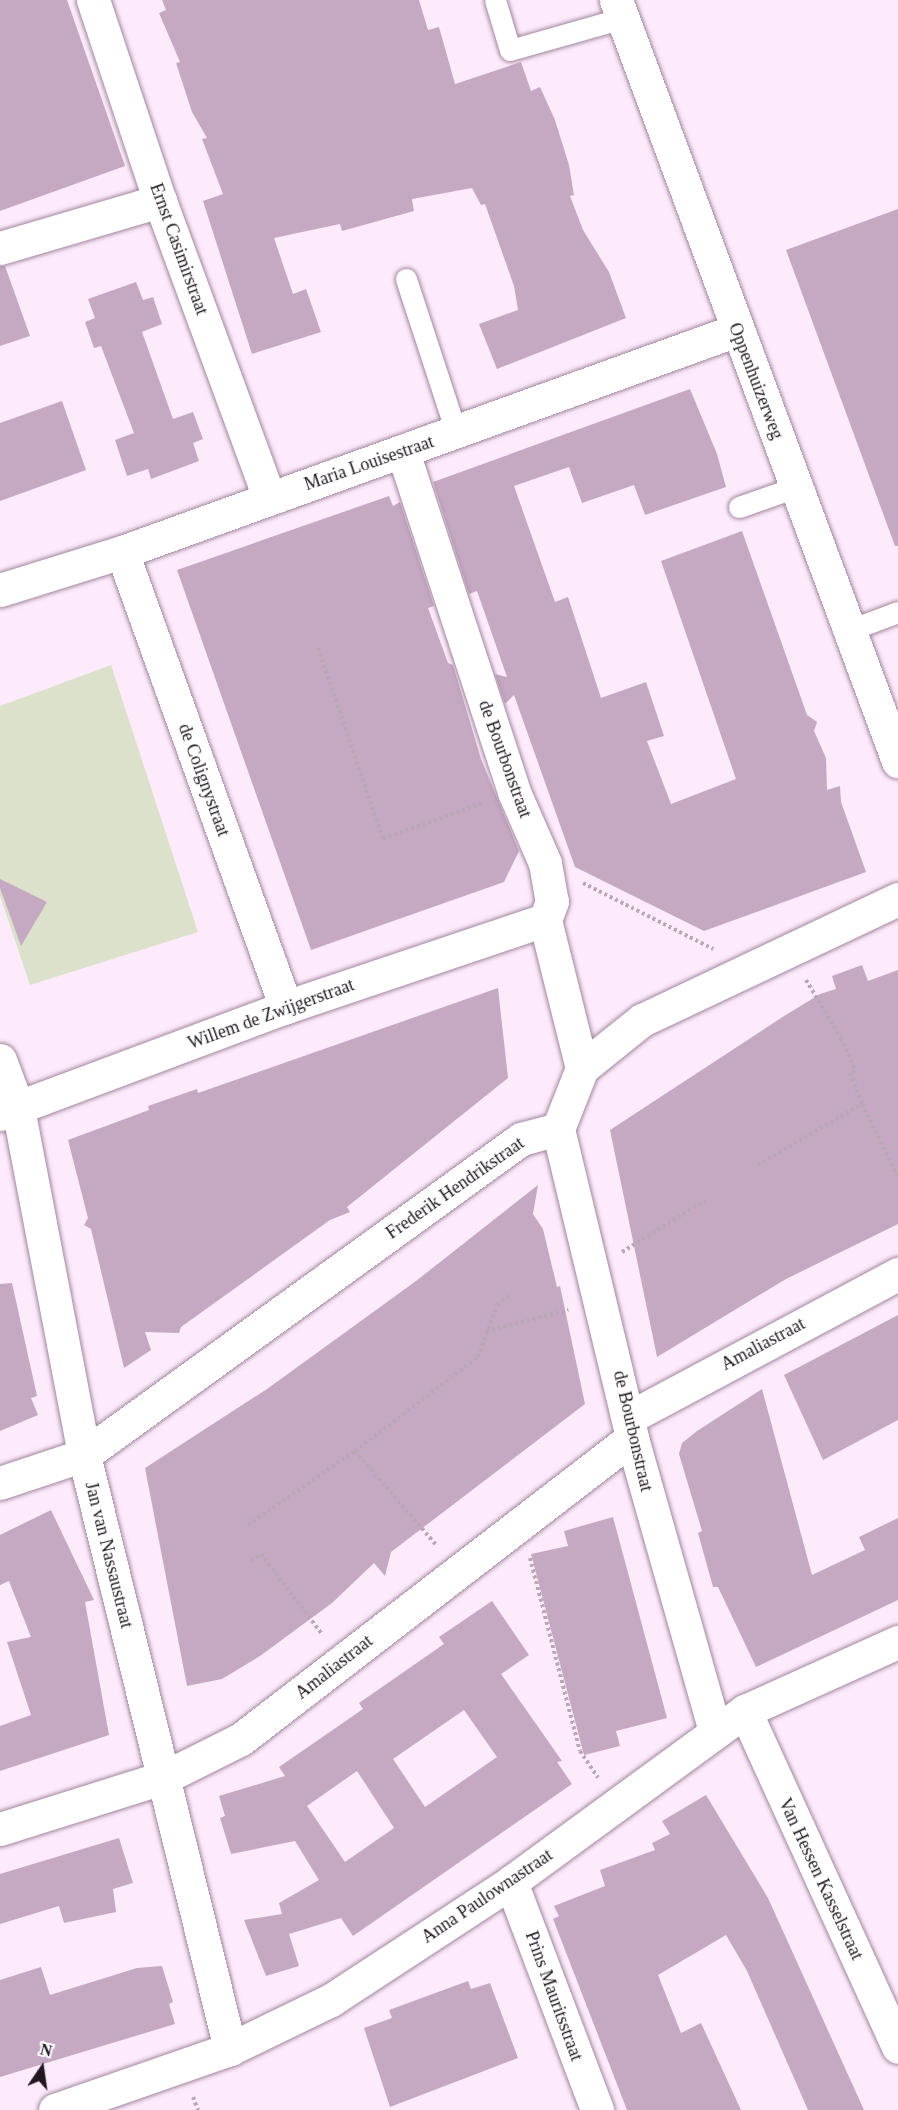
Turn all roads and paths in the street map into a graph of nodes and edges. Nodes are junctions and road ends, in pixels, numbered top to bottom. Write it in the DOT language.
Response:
graph roads {
  1 [pos="93,0"];
  2 [pos="495,0"];
  3 [pos="619,9"];
  4 [pos="160,201"];
  5 [pos="0,248"];
  6 [pos="405,279"];
  7 [pos="737,330"];
  8 [pos="456,432"];
  9 [pos="403,452"];
  10 [pos="796,487"];
  11 [pos="269,497"];
  12 [pos="739,507"];
  13 [pos="122,552"];
  14 [pos="0,590"];
  15 [pos="898,612"];
  16 [pos="850,630"];
  17 [pos="318,648"];
  18 [pos="898,761"];
  19 [pos="514,792"];
  20 [pos="545,863"];
  21 [pos="898,899"];
  22 [pos="544,920"];
  23 [pos="789,951"];
  24 [pos="751,969"];
  25 [pos="286,1007"];
  26 [pos="0,1060"];
  27 [pos="582,1068"];
  28 [pos="862,1104"];
  29 [pos="9,1111"];
  30 [pos="558,1129"];
  31 [pos="758,1165"];
  32 [pos="898,1177"];
  33 [pos="706,1200"];
  34 [pos="593,1270"];
  35 [pos="898,1274"];
  36 [pos="511,1294"];
  37 [pos="601,1302"];
  38 [pos="486,1331"];
  39 [pos="631,1428"];
  40 [pos="355,1451"];
  41 [pos="84,1455"];
  42 [pos="0,1482"];
  43 [pos="520,1522"];
  44 [pos="248,1524"];
  45 [pos="440,1550"];
  46 [pos="251,1561"];
  47 [pos="328,1642"];
  48 [pos="898,1642"];
  49 [pos="745,1711"];
  50 [pos="715,1731"];
  51 [pos="165,1777"];
  52 [pos="617,1803"];
  53 [pos="0,1829"];
  54 [pos="511,1882"];
  55 [pos="898,2047"];
  56 [pos="230,2049"];
  57 [pos="55,2110"];
  58 [pos="597,2110"];
  1 -- 4 [label="street, Ernst Casimirstraat"];
  2 -- 3 [label="lane"];
  3 -- 7 [label="street, Oppenhuizerweg"];
  4 -- 5 [label="street"];
  4 -- 11 [label="street, Ernst Casimirstraat"];
  6 -- 8 [label="lane"];
  7 -- 8 [label="street, Maria Louisestraat"];
  7 -- 10 [label="street, Oppenhuizerweg"];
  8 -- 9 [label="street, Maria Louisestraat"];
  9 -- 11 [label="street, Maria Louisestraat"];
  9 -- 19 [label="street, de Bourbonstraat"];
  10 -- 12 [label="lane"];
  10 -- 16 [label="street, Oppenhuizerweg"];
  11 -- 13 [label="street, Maria Louisestraat"];
  13 -- 14 [label="street, Maria Louisestraat"];
  13 -- 25 [label="street, de Colignystraat"];
  15 -- 16 [label="lane"];
  16 -- 18 [label="street, Oppenhuizerweg"];
  17 -- 19 [label="path"];
  19 -- 20 [label="street, de Bourbonstraat"];
  20 -- 22 [label="street, de Bourbonstraat"];
  20 -- 24 [label="path"];
  21 -- 23 [label="street"];
  22 -- 25 [label="street, Willem de Zwijgerstraat"];
  22 -- 27 [label="street, de Bourbonstraat"];
  23 -- 24 [label="street"];
  23 -- 28 [label="path"];
  24 -- 27 [label="street"];
  25 -- 29 [label="street, Willem de Zwijgerstraat"];
  26 -- 29 [label="street, Jan van Nassaustraat"];
  27 -- 30 [label="street"];
  28 -- 31 [label="path"];
  28 -- 32 [label="path"];
  29 -- 41 [label="street, Jan van Nassaustraat"];
  30 -- 34 [label="street, de Bourbonstraat"];
  30 -- 41 [label="street, Frederik Hendrikstraat"];
  33 -- 34 [label="path"];
  34 -- 37 [label="street, de Bourbonstraat"];
  35 -- 39 [label="street, Amaliastraat"];
  36 -- 38 [label="path"];
  37 -- 38 [label="path"];
  37 -- 39 [label="street, de Bourbonstraat"];
  38 -- 40 [label="path"];
  39 -- 43 [label="street, Amaliastraat"];
  39 -- 50 [label="street, de Bourbonstraat"];
  40 -- 44 [label="path"];
  40 -- 45 [label="path"];
  41 -- 42 [label="street, Frederik Hendrikstraat"];
  41 -- 51 [label="street, Jan van Nassaustraat"];
  43 -- 51 [label="street, Amaliastraat"];
  43 -- 52 [label="path"];
  46 -- 47 [label="path"];
  48 -- 49 [label="street, Anna Paulownastraat"];
  49 -- 50 [label="street, Anna Paulownastraat"];
  49 -- 55 [label="street, Van Hessen Kasselstraat"];
  50 -- 52 [label="street, Anna Paulownastraat"];
  51 -- 53 [label="street, Amaliastraat"];
  51 -- 56 [label="street, Jan van Nassaustraat"];
  52 -- 54 [label="street, Anna Paulownastraat"];
  54 -- 56 [label="street, Anna Paulownastraat"];
  54 -- 58 [label="street, Prins Mauritsstraat"];
  56 -- 57 [label="street, Anna Paulownastraat"];
}
